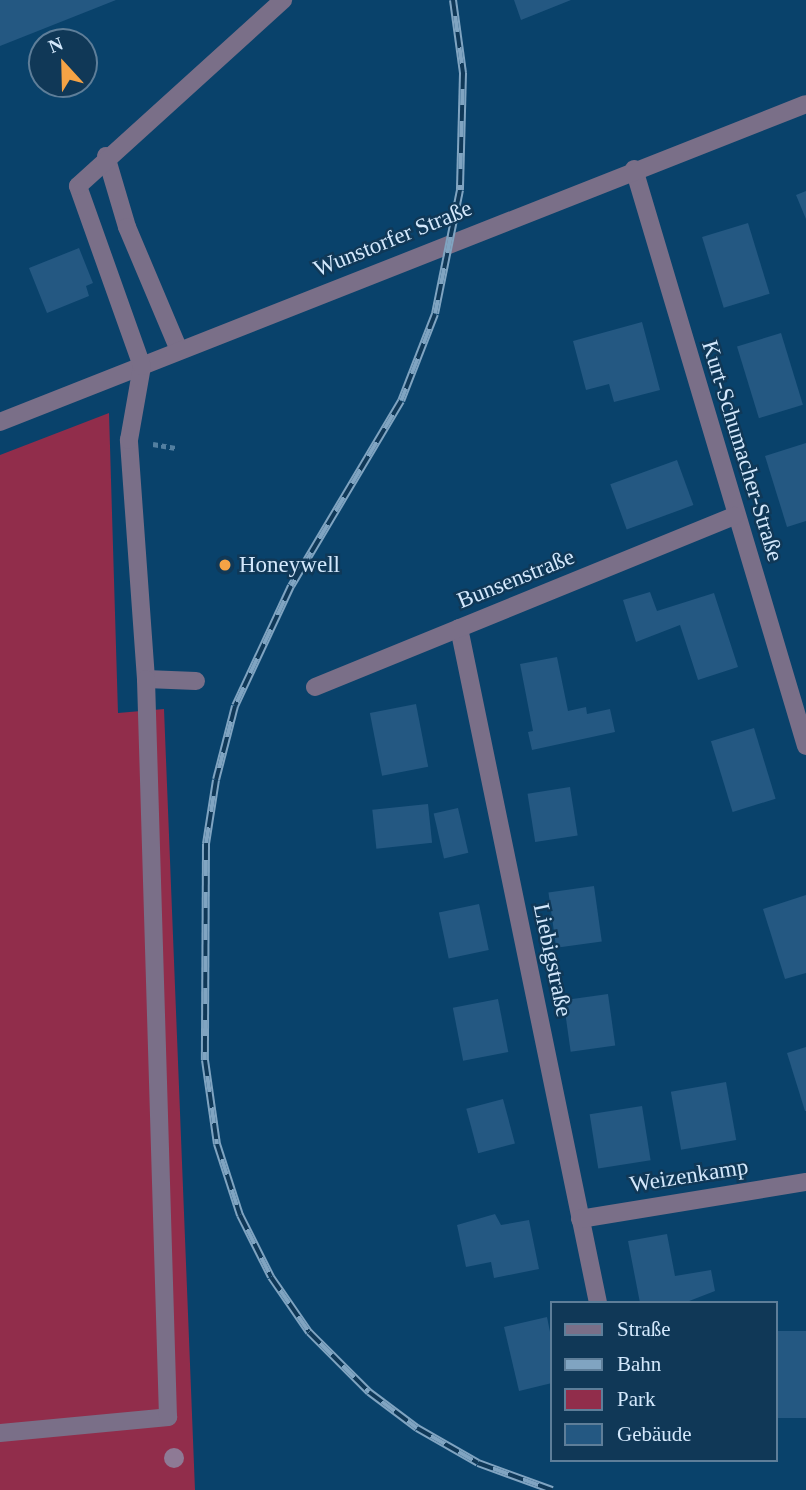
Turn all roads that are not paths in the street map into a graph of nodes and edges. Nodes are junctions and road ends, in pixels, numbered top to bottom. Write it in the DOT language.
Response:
graph roads {
  1 [pos="284,0"];
  2 [pos="806,104"];
  3 [pos="106,156"];
  4 [pos="634,169"];
  5 [pos="179,350"];
  6 [pos="142,366"];
  7 [pos="0,422"];
  8 [pos="736,516"];
  9 [pos="459,628"];
  10 [pos="146,679"];
  11 [pos="196,681"];
  12 [pos="315,687"];
  13 [pos="806,746"];
  14 [pos="806,1182"];
  15 [pos="580,1219"];
  16 [pos="597,1301"];
  17 [pos="0,1433"];
  1 -- 3 [label="street"];
  2 -- 4 [label="street, Wunstorfer Straße"];
  3 -- 5 [label="street"];
  3 -- 6 [label="street"];
  4 -- 5 [label="street, Wunstorfer Straße"];
  4 -- 8 [label="street, Kurt-Schumacher-Straße"];
  5 -- 6 [label="street, Wunstorfer Straße"];
  6 -- 7 [label="street, Wunstorfer Straße"];
  6 -- 10 [label="street"];
  8 -- 9 [label="street, Bunsenstraße"];
  8 -- 13 [label="street, Kurt-Schumacher-Straße"];
  9 -- 12 [label="street, Bunsenstraße"];
  9 -- 15 [label="street, Liebigstraße"];
  10 -- 11 [label="street"];
  10 -- 17 [label="street"];
  14 -- 15 [label="street, Weizenkamp"];
  15 -- 16 [label="street, Liebigstraße"];
}
